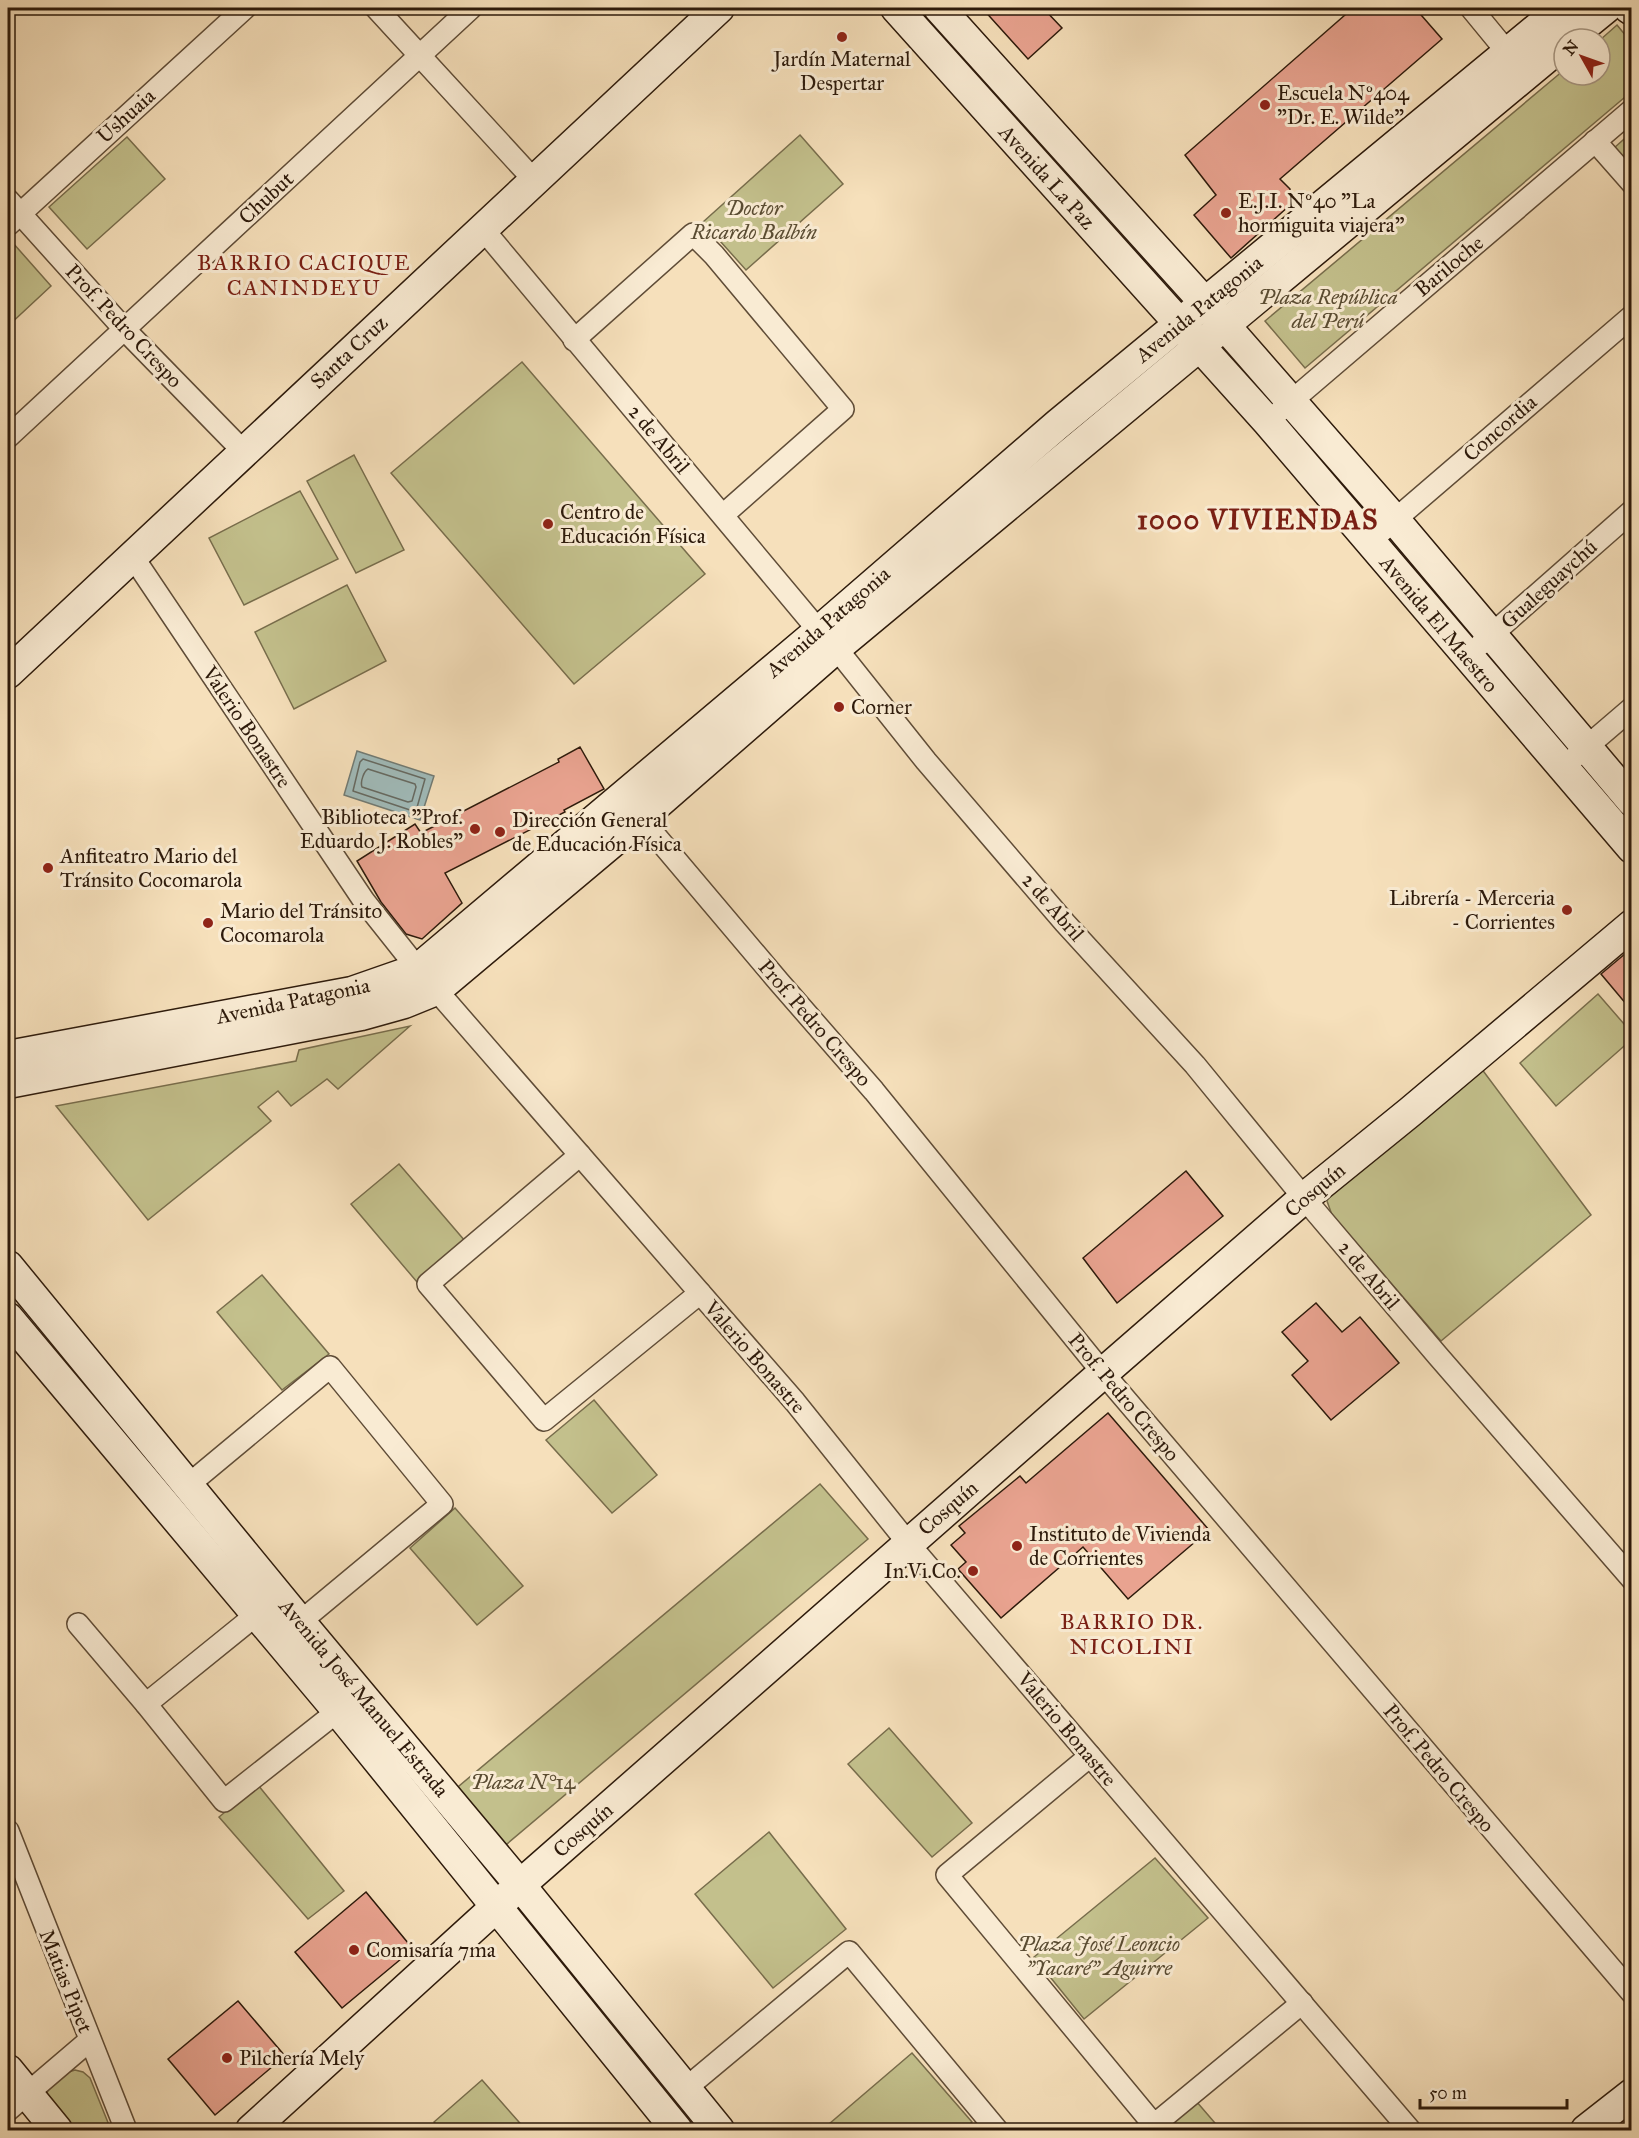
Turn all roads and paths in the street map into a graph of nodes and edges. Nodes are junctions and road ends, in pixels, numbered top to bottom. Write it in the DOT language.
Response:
graph roads {
  1 [pos="245,8"];
  2 [pos="376,8"];
  3 [pos="471,8"];
  4 [pos="719,8"];
  5 [pos="896,8"];
  6 [pos="939,8"];
  7 [pos="1471,8"];
  8 [pos="1562,8"];
  9 [pos="1606,8"];
  10 [pos="1583,27"];
  11 [pos="1508,52"];
  12 [pos="1552,52"];
  13 [pos="420,53"];
  14 [pos="1632,110"];
  15 [pos="1595,141"];
  16 [pos="534,180"];
  17 [pos="1632,183"];
  18 [pos="12,213"];
  19 [pos="482,228"];
  20 [pos="1216,315"];
  21 [pos="1632,316"];
  22 [pos="125,330"];
  23 [pos="1188,336"];
  24 [pos="574,340"];
  25 [pos="1290,401"];
  26 [pos="1268,422"];
  27 [pos="8,437"];
  28 [pos="243,451"];
  29 [pos="1632,511"];
  30 [pos="723,515"];
  31 [pos="1394,519"];
  32 [pos="1369,542"];
  33 [pos="133,557"];
  34 [pos="1492,635"];
  35 [pos="828,639"];
  36 [pos="1467,656"];
  37 [pos="8,673"];
  38 [pos="1632,708"];
  39 [pos="1586,747"];
  40 [pos="1562,768"];
  41 [pos="1632,801"];
  42 [pos="632,807"];
  43 [pos="1632,848"];
  44 [pos="1632,925"];
  45 [pos="427,979"];
  46 [pos="8,1056"];
  47 [pos="8,1083"];
  48 [pos="580,1155"];
  49 [pos="1304,1198"];
  50 [pos="8,1266"];
  51 [pos="700,1293"];
  52 [pos="8,1318"];
  53 [pos="1103,1373"];
  54 [pos="187,1486"];
  55 [pos="908,1543"];
  56 [pos="1632,1579"];
  57 [pos="256,1615"];
  58 [pos="300,1622"];
  59 [pos="78,1624"];
  60 [pos="146,1704"];
  61 [pos="338,1711"];
  62 [pos="1090,1756"];
  63 [pos="8,1831"];
  64 [pos="520,1885"];
  65 [pos="496,1909"];
  66 [pos="1632,1993"];
  67 [pos="1302,2003"];
  68 [pos="90,2040"];
  69 [pos="8,2070"];
  70 [pos="685,2089"];
  71 [pos="1632,2094"];
  72 [pos="17,2102"];
  73 [pos="669,2128"];
  74 [pos="57,2130"];
  75 [pos="126,2130"];
  76 [pos="250,2130"];
  77 [pos="719,2130"];
  78 [pos="997,2130"];
  79 [pos="1410,2130"];
  80 [pos="1586,2130"];
  1 -- 18 [label="street, Ushuaia"];
  2 -- 13 [label="street"];
  3 -- 13 [label="street, Chubut"];
  4 -- 16 [label="main road, Santa Cruz"];
  5 -- 23 [label="main road, Avenida La Paz"];
  6 -- 20 [label="main road, Avenida La Paz"];
  7 -- 11 [label="street"];
  8 -- 11 [label="main road, Avenida Patagonia"];
  9 -- 10 [label="main road"];
  11 -- 20 [label="main road, Avenida Patagonia"];
  12 -- 20 [label="main road, Avenida Patagonia"];
  13 -- 16 [label="street"];
  13 -- 22 [label="street, Chubut"];
  14 -- 15 [label="street, Bariloche"];
  15 -- 17 [label="street"];
  15 -- 25 [label="street, Bariloche"];
  16 -- 19 [label="main road, Santa Cruz"];
  18 -- 22 [label="street, Prof. Pedro Crespo"];
  19 -- 24 [label="street, 2 de Abril"];
  19 -- 28 [label="main road, Santa Cruz"];
  20 -- 23 [label="main road, Avenida Patagonia"];
  20 -- 25 [label="main road, Avenida El Maestro"];
  21 -- 31 [label="street, Concordia"];
  22 -- 27 [label="street, Chubut"];
  22 -- 28 [label="street, Prof. Pedro Crespo"];
  23 -- 26 [label="main road, Avenida El Maestro"];
  23 -- 35 [label="main road, Avenida Patagonia"];
  24 -- 30 [label="street, 2 de Abril"];
  24 -- 30 [label="street"];
  25 -- 26 [label="street, Bariloche"];
  25 -- 31 [label="main road, Avenida El Maestro"];
  26 -- 32 [label="main road, Avenida El Maestro"];
  28 -- 33 [label="main road, Santa Cruz"];
  29 -- 34 [label="street, Gualeguaychú"];
  30 -- 35 [label="street, 2 de Abril"];
  31 -- 32 [label="street, Concordia"];
  31 -- 34 [label="main road, Avenida El Maestro"];
  32 -- 36 [label="main road, Avenida El Maestro"];
  33 -- 37 [label="main road, Santa Cruz"];
  33 -- 45 [label="street, Valerio Bonastre"];
  34 -- 36 [label="street, Gualeguaychú"];
  34 -- 39 [label="main road, Avenida El Maestro"];
  35 -- 42 [label="main road, Avenida Patagonia"];
  35 -- 49 [label="street, 2 de Abril"];
  36 -- 40 [label="main road, Avenida El Maestro"];
  38 -- 39 [label="street"];
  39 -- 40 [label="street"];
  39 -- 41 [label="main road, Avenida El Maestro"];
  40 -- 43 [label="main road, Avenida El Maestro"];
  42 -- 45 [label="main road, Avenida Patagonia"];
  42 -- 53 [label="street, Prof. Pedro Crespo"];
  44 -- 49 [label="main road, Cosquín"];
  45 -- 46 [label="main road, Avenida Patagonia"];
  45 -- 47 [label="main road, Avenida Patagonia"];
  45 -- 48 [label="street, Valerio Bonastre"];
  48 -- 51 [label="street, Valerio Bonastre"];
  48 -- 51 [label="street"];
  49 -- 53 [label="main road, Cosquín"];
  49 -- 56 [label="street, 2 de Abril"];
  50 -- 54 [label="main road, Avenida José Manuel Estrada"];
  51 -- 55 [label="street, Valerio Bonastre"];
  52 -- 57 [label="main road, Avenida José Manuel Estrada"];
  53 -- 55 [label="main road, Cosquín"];
  53 -- 66 [label="street, Prof. Pedro Crespo"];
  54 -- 58 [label="main road, Avenida José Manuel Estrada"];
  54 -- 58 [label="street"];
  55 -- 62 [label="street, Valerio Bonastre"];
  55 -- 64 [label="main road, Cosquín"];
  57 -- 60 [label="street"];
  57 -- 61 [label="main road, Avenida José Manuel Estrada"];
  58 -- 64 [label="main road, Avenida José Manuel Estrada"];
  59 -- 60 [label="street"];
  60 -- 61 [label="street"];
  61 -- 65 [label="main road, Avenida José Manuel Estrada"];
  62 -- 67 [label="street, Valerio Bonastre"];
  62 -- 67 [label="street"];
  63 -- 68 [label="street, Matias Pipet"];
  64 -- 65 [label="main road, Cosquín"];
  64 -- 70 [label="main road, Avenida José Manuel Estrada"];
  65 -- 73 [label="main road, Avenida José Manuel Estrada"];
  65 -- 76 [label="main road, Cosquín"];
  67 -- 79 [label="street, Valerio Bonastre"];
  68 -- 72 [label="street"];
  68 -- 75 [label="street, Matias Pipet"];
  69 -- 72 [label="main road"];
  70 -- 77 [label="main road, Avenida José Manuel Estrada"];
  70 -- 78 [label="street"];
  71 -- 80 [label="main road"];
  72 -- 74 [label="main road"];
}
